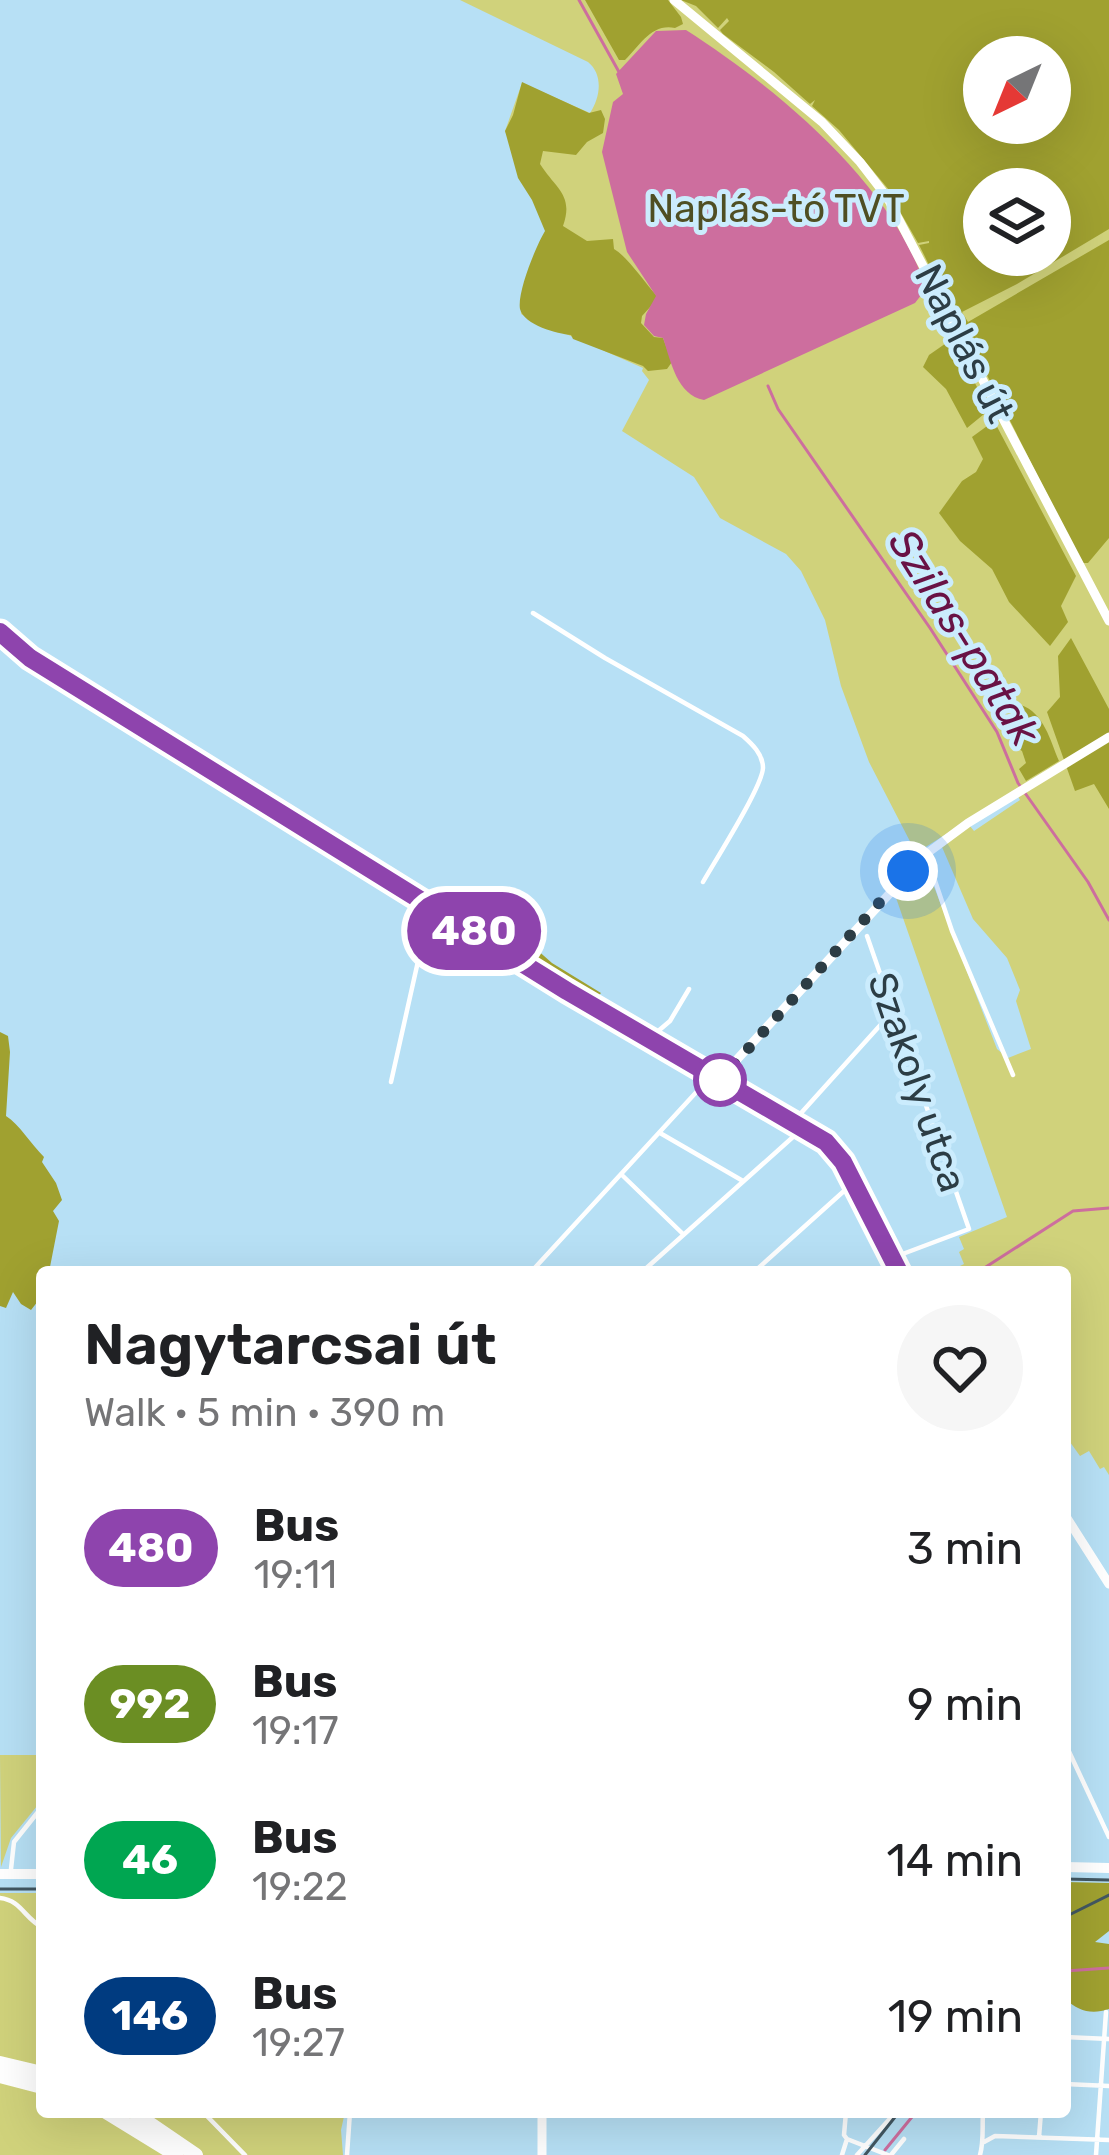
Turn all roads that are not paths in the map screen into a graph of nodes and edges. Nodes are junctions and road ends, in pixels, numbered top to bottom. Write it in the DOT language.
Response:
graph roads {
  1 [pos="674,0"];
  2 [pos="533,614"];
  3 [pos="1109,621"];
  4 [pos="0,632"];
  5 [pos="1109,737"];
  6 [pos="926,854"];
  7 [pos="703,882"];
  8 [pos="439,909"];
  9 [pos="867,936"];
  10 [pos="689,989"];
  11 [pos="893,1011"];
  12 [pos="650,1038"];
  13 [pos="1013,1075"];
  14 [pos="716,1077"];
  15 [pos="391,1082"];
  16 [pos="798,1125"];
  17 [pos="659,1132"];
  18 [pos="622,1175"];
  19 [pos="743,1181"];
  20 [pos="854,1182"];
  21 [pos="683,1234"];
  22 [pos="892,1258"];
  23 [pos="537,1266"];
  24 [pos="648,1266"];
  25 [pos="761,1266"];
  26 [pos="896,1266"];
  27 [pos="1071,1524"];
  28 [pos="1109,1584"];
  29 [pos="1071,1756"];
  30 [pos="36,1814"];
  31 [pos="1109,1837"];
  32 [pos="1071,1867"];
  33 [pos="1109,1868"];
  34 [pos="6,1874"];
  35 [pos="0,1898"];
  36 [pos="36,1924"];
  37 [pos="1106,2012"];
  38 [pos="1071,2038"];
  39 [pos="1107,2039"];
  40 [pos="0,2063"];
  41 [pos="36,2072"];
  42 [pos="0,2076"];
  43 [pos="1071,2084"];
  44 [pos="36,2085"];
  45 [pos="1105,2086"];
  46 [pos="116,2118"];
  47 [pos="142,2118"];
  48 [pos="209,2118"];
  49 [pos="350,2118"];
  50 [pos="542,2118"];
  51 [pos="846,2118"];
  52 [pos="891,2118"];
  53 [pos="983,2118"];
  54 [pos="1040,2118"];
  55 [pos="1039,2137"];
  56 [pos="847,2139"];
  57 [pos="904,2139"];
  58 [pos="1098,2140"];
  59 [pos="1109,2140"];
  60 [pos="984,2142"];
  61 [pos="866,2146"];
  62 [pos="176,2155"];
  63 [pos="196,2155"];
  64 [pos="244,2155"];
  65 [pos="347,2155"];
  66 [pos="542,2155"];
  67 [pos="842,2155"];
  68 [pos="857,2155"];
  69 [pos="890,2155"];
  70 [pos="980,2155"];
  71 [pos="1096,2155"];
  1 -- 3 [label="main road, Naplás út"];
  2 -- 7 [label="street"];
  4 -- 8 [label="main road"];
  5 -- 6 [label="main road"];
  6 -- 13 [label="street"];
  6 -- 14 [label="main road"];
  8 -- 12 [label="main road"];
  8 -- 15 [label="street"];
  9 -- 11 [label="street, Szakoly utca"];
  10 -- 12 [label="street"];
  11 -- 16 [label="street"];
  11 -- 22 [label="street, Szakoly utca"];
  12 -- 14 [label="main road"];
  14 -- 16 [label="main road"];
  14 -- 17 [label="street"];
  16 -- 19 [label="street"];
  16 -- 20 [label="main road"];
  17 -- 18 [label="street"];
  17 -- 19 [label="street"];
  18 -- 21 [label="street"];
  18 -- 23 [label="street"];
  19 -- 21 [label="street"];
  20 -- 22 [label="main road"];
  20 -- 25 [label="street"];
  21 -- 24 [label="street"];
  22 -- 26 [label="main road"];
  27 -- 28 [label="main road"];
  29 -- 31 [label="street"];
  30 -- 34 [label="street"];
  32 -- 33 [label="main road"];
  35 -- 36 [label="street"];
  37 -- 39 [label="street"];
  38 -- 39 [label="street"];
  39 -- 45 [label="street"];
  40 -- 41 [label="highway"];
  42 -- 44 [label="highway"];
  43 -- 45 [label="street"];
  45 -- 58 [label="street"];
  46 -- 62 [label="highway"];
  47 -- 63 [label="highway"];
  48 -- 64 [label="street"];
  49 -- 65 [label="street"];
  50 -- 66 [label="main road"];
  51 -- 56 [label="street"];
  52 -- 61 [label="street"];
  53 -- 60 [label="street"];
  54 -- 55 [label="street"];
  55 -- 58 [label="street"];
  55 -- 60 [label="street"];
  56 -- 61 [label="street"];
  56 -- 67 [label="street"];
  57 -- 69 [label="street"];
  58 -- 59 [label="street"];
  58 -- 71 [label="street"];
  60 -- 70 [label="street"];
  61 -- 68 [label="street"];
  61 -- 69 [label="street"];
}
